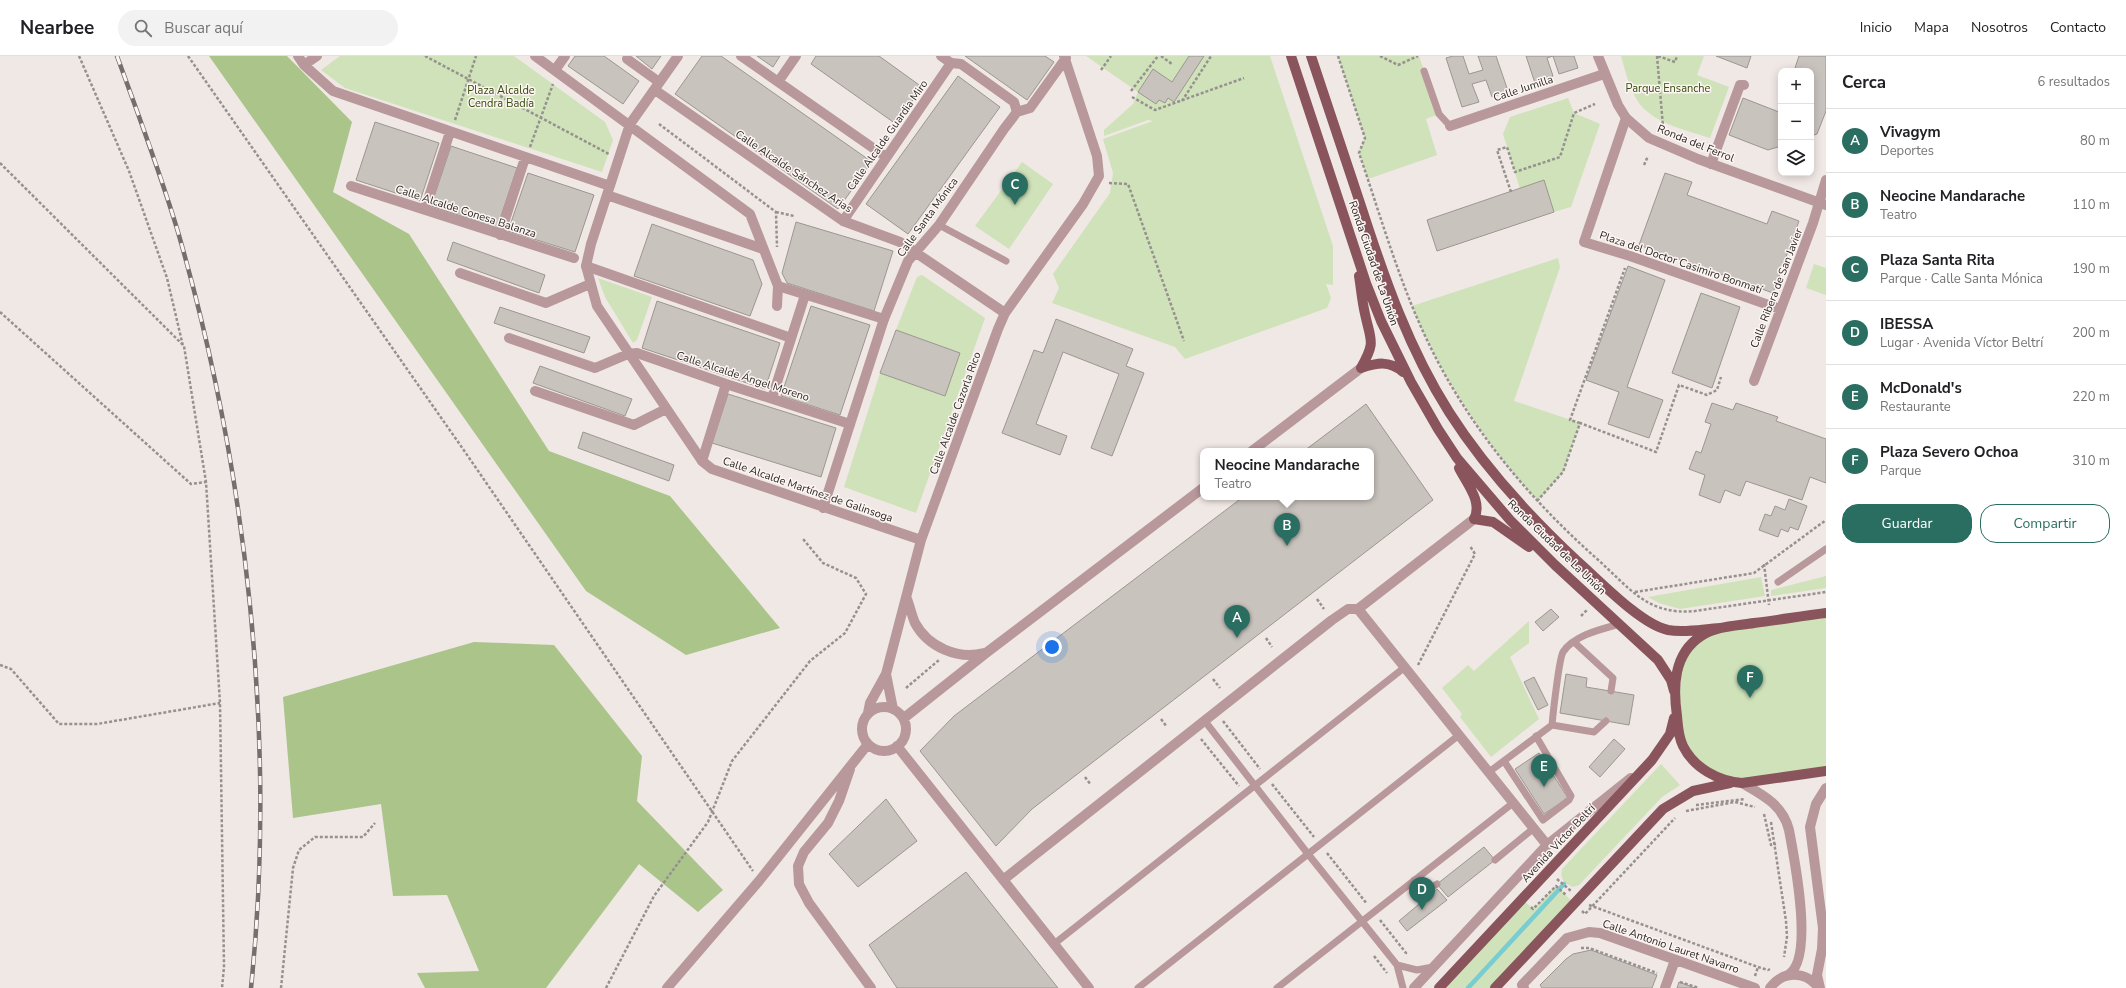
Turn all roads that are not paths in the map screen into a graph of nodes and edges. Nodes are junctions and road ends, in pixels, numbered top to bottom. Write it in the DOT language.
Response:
graph roads {
  1 [pos="298,56"];
  2 [pos="317,56"];
  3 [pos="535,56"];
  4 [pos="565,56"];
  5 [pos="678,56"];
  6 [pos="741,56"];
  7 [pos="796,56"];
  8 [pos="941,56"];
  9 [pos="1291,56"];
  10 [pos="1311,56"];
  11 [pos="1598,56"];
  12 [pos="1065,57"];
  13 [pos="627,59"];
  14 [pos="951,63"];
  15 [pos="304,65"];
  16 [pos="555,70"];
  17 [pos="1424,71"];
  18 [pos="1604,74"];
  19 [pos="778,82"];
  20 [pos="1744,85"];
  21 [pos="657,86"];
  22 [pos="1017,112"];
  23 [pos="1626,118"];
  24 [pos="630,124"];
  25 [pos="1450,126"];
  26 [pos="450,132"];
  27 [pos="886,157"];
  28 [pos="525,158"];
  29 [pos="1711,164"];
  30 [pos="1826,180"];
  31 [pos="351,186"];
  32 [pos="608,191"];
  33 [pos="1822,203"];
  34 [pos="425,209"];
  35 [pos="843,221"];
  36 [pos="939,225"];
  37 [pos="500,235"];
  38 [pos="1354,245"];
  39 [pos="763,250"];
  40 [pos="916,251"];
  41 [pos="574,258"];
  42 [pos="1006,261"];
  43 [pos="586,266"];
  44 [pos="460,273"];
  45 [pos="590,284"];
  46 [pos="778,286"];
  47 [pos="805,294"];
  48 [pos="777,306"];
  49 [pos="1780,309"];
  50 [pos="1005,313"];
  51 [pos="884,319"];
  52 [pos="509,338"];
  53 [pos="791,338"];
  54 [pos="628,354"];
  55 [pos="1361,368"];
  56 [pos="1407,376"];
  57 [pos="1754,381"];
  58 [pos="726,384"];
  59 [pos="535,391"];
  60 [pos="772,398"];
  61 [pos="666,409"];
  62 [pos="850,424"];
  63 [pos="1438,429"];
  64 [pos="1256,448"];
  65 [pos="702,461"];
  66 [pos="1200,490"];
  67 [pos="824,508"];
  68 [pos="1474,519"];
  69 [pos="921,540"];
  70 [pos="1826,549"];
  71 [pos="1555,565"];
  72 [pos="1778,582"];
  73 [pos="907,599"];
  74 [pos="1358,609"];
  75 [pos="1826,613"];
  76 [pos="1620,624"];
  77 [pos="1720,628"];
  78 [pos="1574,642"];
  79 [pos="986,653"];
  80 [pos="1405,667"];
  81 [pos="886,674"];
  82 [pos="1610,691"];
  83 [pos="1674,691"];
  84 [pos="1675,704"];
  85 [pos="893,709"];
  86 [pos="868,713"];
  87 [pos="904,718"];
  88 [pos="1204,720"];
  89 [pos="1606,721"];
  90 [pos="1552,725"];
  91 [pos="1459,735"];
  92 [pos="1536,736"];
  93 [pos="868,744"];
  94 [pos="897,746"];
  95 [pos="1504,761"];
  96 [pos="852,763"];
  97 [pos="1648,764"];
  98 [pos="1826,771"];
  99 [pos="1489,772"];
  100 [pos="1732,782"];
  101 [pos="1742,783"];
  102 [pos="1254,786"];
  103 [pos="1826,788"];
  104 [pos="1513,803"];
  105 [pos="1534,828"];
  106 [pos="1547,845"];
  107 [pos="1308,854"];
  108 [pos="1495,860"];
  109 [pos="1003,880"];
  110 [pos="1414,880"];
  111 [pos="1437,884"];
  112 [pos="1361,922"];
  113 [pos="1054,944"];
  114 [pos="1675,960"];
  115 [pos="1397,965"];
  116 [pos="1433,967"];
  117 [pos="1786,976"];
  118 [pos="1523,986"];
  119 [pos="667,988"];
  120 [pos="871,988"];
  121 [pos="1089,988"];
  122 [pos="1138,988"];
  123 [pos="1277,988"];
  124 [pos="1403,988"];
  125 [pos="1414,988"];
  126 [pos="1439,988"];
  127 [pos="1495,988"];
  128 [pos="1665,988"];
  129 [pos="1756,988"];
  130 [pos="1770,988"];
  131 [pos="1820,988"];
  1 -- 15 [label="street"];
  2 -- 15 [label="street"];
  3 -- 16 [label="street"];
  4 -- 16 [label="street"];
  5 -- 21 [label="street"];
  6 -- 19 [label="street"];
  7 -- 19 [label="street"];
  8 -- 14 [label="street"];
  9 -- 38 [label="main road, Ronda Ciudad de La Unión"];
  10 -- 77 [label="main road, Ronda Ciudad de La Unión"];
  11 -- 18 [label="street, Ronda del Ferrol"];
  12 -- 22 [label="street"];
  12 -- 50 [label="street, Calle Alcalde Cazorla Rico"];
  13 -- 21 [label="street, Calle Alcalde Sánchez Arias"];
  14 -- 22 [label="street"];
  14 -- 27 [label="street, Calle Alcalde Guardia Miro"];
  15 -- 26 [label="street"];
  16 -- 24 [label="street"];
  17 -- 25 [label="lane"];
  18 -- 23 [label="street, Ronda del Ferrol"];
  18 -- 25 [label="street, Calle Jumilla"];
  19 -- 27 [label="street"];
  20 -- 29 [label="street"];
  21 -- 24 [label="street"];
  21 -- 35 [label="street, Calle Alcalde Sánchez Arias"];
  22 -- 36 [label="street, Calle Santa Mónica"];
  23 -- 29 [label="street, Ronda del Ferrol"];
  23 -- 49 [label="street, Plaza del Doctor Casimiro Bonmatí"];
  24 -- 32 [label="street"];
  24 -- 39 [label="street"];
  26 -- 28 [label="street"];
  26 -- 34 [label="street"];
  27 -- 35 [label="street, Calle Alcalde Guardia Miro"];
  28 -- 32 [label="street"];
  28 -- 37 [label="street"];
  29 -- 33 [label="street, Ronda del Ferrol"];
  30 -- 33 [label="street, Calle Ribera de San Javier"];
  31 -- 34 [label="street, Calle Alcalde Conesa Balanza"];
  32 -- 39 [label="street"];
  32 -- 43 [label="street"];
  33 -- 49 [label="street, Calle Ribera de San Javier"];
  34 -- 37 [label="street, Calle Alcalde Conesa Balanza"];
  35 -- 40 [label="street, Calle Alcalde Sánchez Arias"];
  36 -- 40 [label="street, Calle Santa Mónica"];
  36 -- 42 [label="lane"];
  37 -- 41 [label="street, Calle Alcalde Conesa Balanza"];
  38 -- 55 [label="main road"];
  38 -- 56 [label="main road, Ronda Ciudad de La Unión"];
  39 -- 46 [label="street"];
  40 -- 50 [label="street, Calle Alcalde Sánchez Arias"];
  40 -- 51 [label="street, Calle Santa Mónica"];
  43 -- 45 [label="street, Calle Alcalde Martínez de Galinsoga"];
  43 -- 53 [label="street"];
  44 -- 45 [label="street"];
  45 -- 54 [label="street, Calle Alcalde Martínez de Galinsoga"];
  46 -- 47 [label="street"];
  46 -- 48 [label="street"];
  47 -- 51 [label="street"];
  47 -- 53 [label="street"];
  49 -- 57 [label="street, Calle Ribera de San Javier"];
  50 -- 69 [label="street, Calle Alcalde Cazorla Rico"];
  51 -- 62 [label="street, Calle Santa Mónica"];
  52 -- 54 [label="street"];
  53 -- 60 [label="street"];
  54 -- 58 [label="street, Calle Alcalde Ángel Moreno"];
  54 -- 61 [label="street, Calle Alcalde Martínez de Galinsoga"];
  55 -- 56 [label="main road"];
  55 -- 64 [label="street"];
  56 -- 63 [label="main road, Ronda Ciudad de La Unión"];
  58 -- 60 [label="street, Calle Alcalde Ángel Moreno"];
  58 -- 65 [label="street"];
  59 -- 61 [label="street"];
  60 -- 62 [label="street, Calle Alcalde Ángel Moreno"];
  61 -- 65 [label="street, Calle Alcalde Martínez de Galinsoga"];
  62 -- 67 [label="street, Calle Santa Mónica"];
  63 -- 68 [label="main road"];
  63 -- 71 [label="main road, Ronda Ciudad de La Unión"];
  65 -- 67 [label="street, Calle Alcalde Martínez de Galinsoga"];
  66 -- 79 [label="street"];
  67 -- 69 [label="street, Calle Alcalde Martínez de Galinsoga"];
  68 -- 71 [label="main road"];
  68 -- 74 [label="street"];
  69 -- 73 [label="street, Calle Alcalde Cazorla Rico"];
  70 -- 72 [label="lane"];
  71 -- 76 [label="main road, Ronda Ciudad de La Unión"];
  73 -- 79 [label="street"];
  73 -- 81 [label="street, Calle Alcalde Cazorla Rico"];
  74 -- 80 [label="street"];
  74 -- 88 [label="street"];
  75 -- 77 [label="main road"];
  76 -- 78 [label="lane"];
  76 -- 83 [label="main road, Ronda Ciudad de La Unión"];
  77 -- 83 [label="main road"];
  78 -- 82 [label="lane"];
  78 -- 90 [label="lane"];
  79 -- 87 [label="street"];
  80 -- 91 [label="street"];
  80 -- 102 [label="lane"];
  81 -- 85 [label="street"];
  81 -- 86 [label="street"];
  83 -- 84 [label="main road"];
  84 -- 97 [label="main road, Avenida Víctor Beltrí"];
  84 -- 100 [label="main road"];
  85 -- 86 [label="street"];
  85 -- 87 [label="street"];
  86 -- 93 [label="street"];
  87 -- 94 [label="street"];
  88 -- 102 [label="lane"];
  88 -- 109 [label="street"];
  89 -- 90 [label="lane"];
  90 -- 92 [label="lane"];
  91 -- 99 [label="street"];
  91 -- 107 [label="lane"];
  92 -- 95 [label="lane"];
  92 -- 95 [label="lane"];
  93 -- 94 [label="street"];
  93 -- 96 [label="street"];
  94 -- 109 [label="street"];
  95 -- 99 [label="lane"];
  96 -- 119 [label="street"];
  96 -- 120 [label="street"];
  97 -- 106 [label="street"];
  97 -- 126 [label="main road, Avenida Víctor Beltrí"];
  98 -- 101 [label="main road"];
  99 -- 104 [label="street"];
  100 -- 101 [label="main road"];
  100 -- 127 [label="main road"];
  101 -- 117 [label="street"];
  102 -- 107 [label="lane"];
  102 -- 113 [label="lane"];
  103 -- 131 [label="street"];
  104 -- 105 [label="street"];
  104 -- 110 [label="lane"];
  105 -- 106 [label="street"];
  105 -- 108 [label="lane"];
  106 -- 116 [label="street"];
  107 -- 112 [label="lane"];
  107 -- 122 [label="lane"];
  109 -- 113 [label="street"];
  110 -- 111 [label="lane"];
  110 -- 112 [label="lane"];
  112 -- 115 [label="lane"];
  112 -- 123 [label="lane"];
  113 -- 121 [label="street"];
  114 -- 118 [label="street, Calle Antonio Lauret Navarro"];
  114 -- 128 [label="street"];
  114 -- 129 [label="street, Calle Antonio Lauret Navarro"];
  115 -- 116 [label="lane"];
  115 -- 124 [label="lane"];
  116 -- 125 [label="street"];
  117 -- 130 [label="street"];
  117 -- 131 [label="street"];
}
